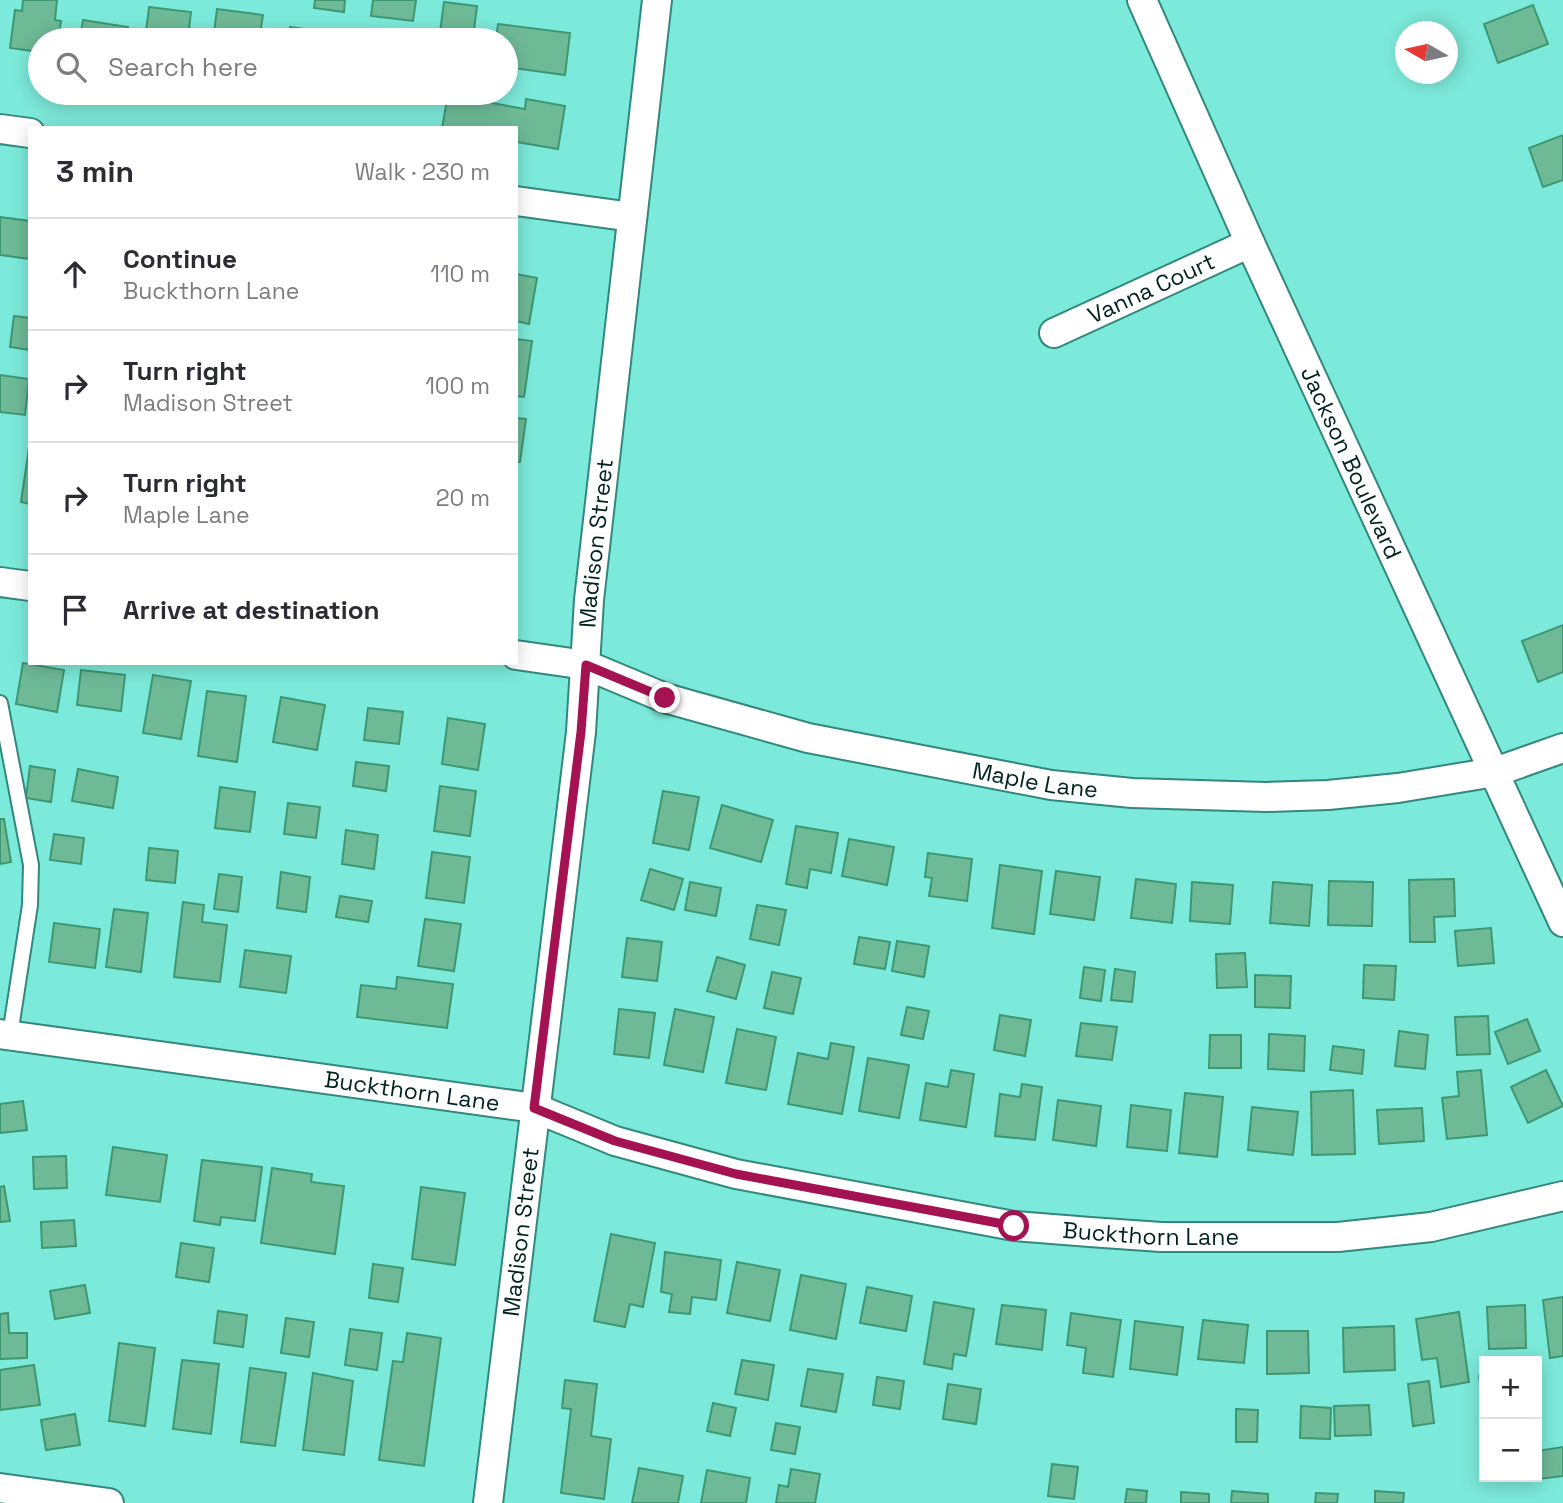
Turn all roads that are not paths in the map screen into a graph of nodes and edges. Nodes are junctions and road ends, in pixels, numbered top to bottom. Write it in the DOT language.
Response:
graph roads {
  1 [pos="657,0"];
  2 [pos="1142,0"];
  3 [pos="0,129"];
  4 [pos="28,133"];
  5 [pos="518,201"];
  6 [pos="632,217"];
  7 [pos="1250,243"];
  8 [pos="1054,333"];
  9 [pos="0,582"];
  10 [pos="28,586"];
  11 [pos="518,655"];
  12 [pos="586,665"];
  13 [pos="0,703"];
  14 [pos="1563,748"];
  15 [pos="1495,772"];
  16 [pos="1563,922"];
  17 [pos="5,1034"];
  18 [pos="534,1108"];
  19 [pos="1563,1196"];
  20 [pos="0,1488"];
  21 [pos="109,1503"];
  22 [pos="488,1503"];
  1 -- 6 [label="street, Madison Street"];
  2 -- 7 [label="street, Jackson Boulevard"];
  3 -- 4 [label="street"];
  5 -- 6 [label="street"];
  6 -- 12 [label="street, Madison Street"];
  7 -- 8 [label="street, Vanna Court"];
  7 -- 15 [label="street, Jackson Boulevard"];
  9 -- 10 [label="street"];
  11 -- 12 [label="street, Maple Lane"];
  12 -- 15 [label="street, Maple Lane"];
  12 -- 18 [label="street, Madison Street"];
  13 -- 17 [label="lane"];
  14 -- 15 [label="street, Maple Lane"];
  15 -- 16 [label="street, Jackson Boulevard"];
  17 -- 18 [label="street, Buckthorn Lane"];
  18 -- 19 [label="street, Buckthorn Lane"];
  18 -- 22 [label="street, Madison Street"];
  20 -- 21 [label="street"];
}
